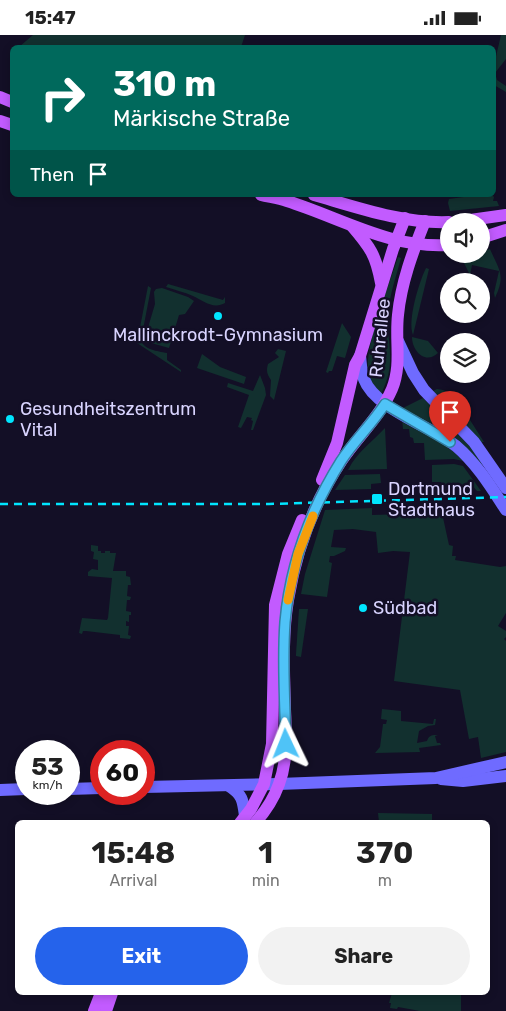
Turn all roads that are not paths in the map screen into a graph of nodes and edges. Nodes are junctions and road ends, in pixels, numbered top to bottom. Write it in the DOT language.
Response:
graph roads {
  1 [pos="270,197"];
  2 [pos="321,197"];
  3 [pos="506,215"];
  4 [pos="490,217"];
  5 [pos="405,218"];
  6 [pos="424,221"];
  7 [pos="440,223"];
  8 [pos="350,224"];
  9 [pos="506,230"];
  10 [pos="490,235"];
  11 [pos="396,241"];
  12 [pos="416,244"];
  13 [pos="440,245"];
  14 [pos="382,283"];
  15 [pos="398,341"];
  16 [pos="360,356"];
  17 [pos="385,404"];
  18 [pos="506,488"];
  19 [pos="506,510"];
  20 [pos="505,764"];
  21 [pos="436,778"];
  22 [pos="501,778"];
  23 [pos="264,784"];
  24 [pos="279,784"];
  25 [pos="230,786"];
  26 [pos="155,787"];
  27 [pos="15,789"];
  28 [pos="0,790"];
  29 [pos="246,820"];
  30 [pos="246,820"];
  31 [pos="247,820"];
  32 [pos="99,995"];
  33 [pos="111,995"];
  34 [pos="94,1011"];
  35 [pos="106,1011"];
  1 -- 8 [label="main road"];
  2 -- 5 [label="main road"];
  3 -- 4 [label="main road"];
  5 -- 6 [label="main road"];
  5 -- 11 [label="main road, Ruhrallee"];
  6 -- 7 [label="main road"];
  6 -- 12 [label="main road, Ruhrallee"];
  8 -- 11 [label="main road"];
  8 -- 14 [label="main road"];
  9 -- 10 [label="main road"];
  11 -- 12 [label="main road"];
  11 -- 14 [label="main road, Ruhrallee"];
  12 -- 13 [label="main road"];
  12 -- 15 [label="main road, Ruhrallee"];
  14 -- 16 [label="main road, Ruhrallee"];
  15 -- 17 [label="main road, Ruhrallee"];
  15 -- 18 [label="street"];
  16 -- 17 [label="street"];
  16 -- 23 [label="main road, Ruhrallee"];
  17 -- 19 [label="street"];
  17 -- 24 [label="main road, Ruhrallee"];
  20 -- 21 [label="street"];
  20 -- 22 [label="street"];
  21 -- 22 [label="street"];
  21 -- 24 [label="street"];
  23 -- 24 [label="street"];
  23 -- 25 [label="street"];
  23 -- 29 [label="main road, Ruhrallee"];
  24 -- 31 [label="main road, Ruhrallee"];
  25 -- 26 [label="street"];
  25 -- 30 [label="street"];
  27 -- 28 [label="street"];
  32 -- 34 [label="main road"];
  33 -- 35 [label="main road"];
}
